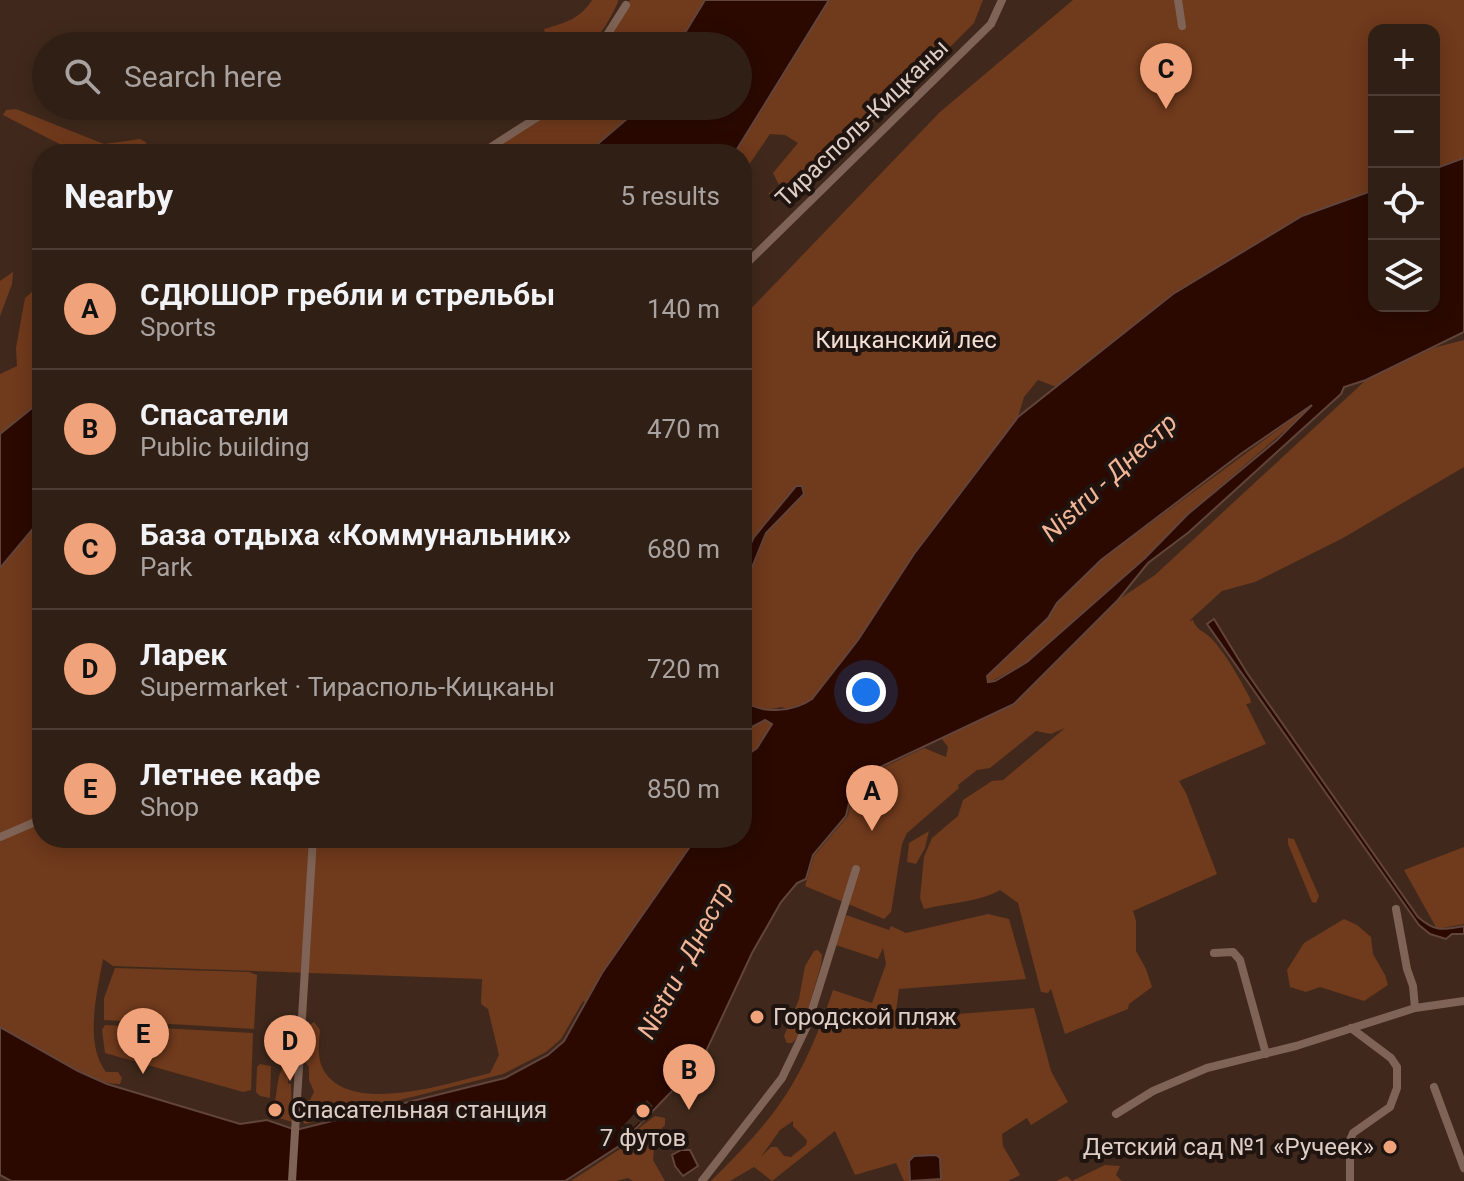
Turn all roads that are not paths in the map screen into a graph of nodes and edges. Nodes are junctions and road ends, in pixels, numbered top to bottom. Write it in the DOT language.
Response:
graph roads {
  1 [pos="1002,0"];
  2 [pos="1178,0"];
  3 [pos="626,5"];
  4 [pos="1182,26"];
  5 [pos="609,32"];
  6 [pos="533,120"];
  7 [pos="496,144"];
  8 [pos="752,258"];
  9 [pos="32,823"];
  10 [pos="0,837"];
  11 [pos="312,848"];
  12 [pos="856,869"];
  13 [pos="1396,909"];
  14 [pos="1214,953"];
  15 [pos="1464,1001"];
  16 [pos="1415,1008"];
  17 [pos="1351,1028"];
  18 [pos="1266,1054"];
  19 [pos="1434,1087"];
  20 [pos="1116,1114"];
  21 [pos="1464,1168"];
  22 [pos="292,1181"];
  23 [pos="702,1181"];
  24 [pos="1350,1181"];
  1 -- 8 [label="street, Тирасполь-Кицканы"];
  2 -- 4 [label="street"];
  3 -- 5 [label="street"];
  6 -- 7 [label="street"];
  9 -- 10 [label="street"];
  11 -- 22 [label="street"];
  12 -- 23 [label="street"];
  13 -- 16 [label="street"];
  14 -- 18 [label="street"];
  15 -- 16 [label="street"];
  16 -- 17 [label="street"];
  17 -- 18 [label="street"];
  17 -- 24 [label="street"];
  18 -- 20 [label="street"];
  19 -- 21 [label="street"];
}
